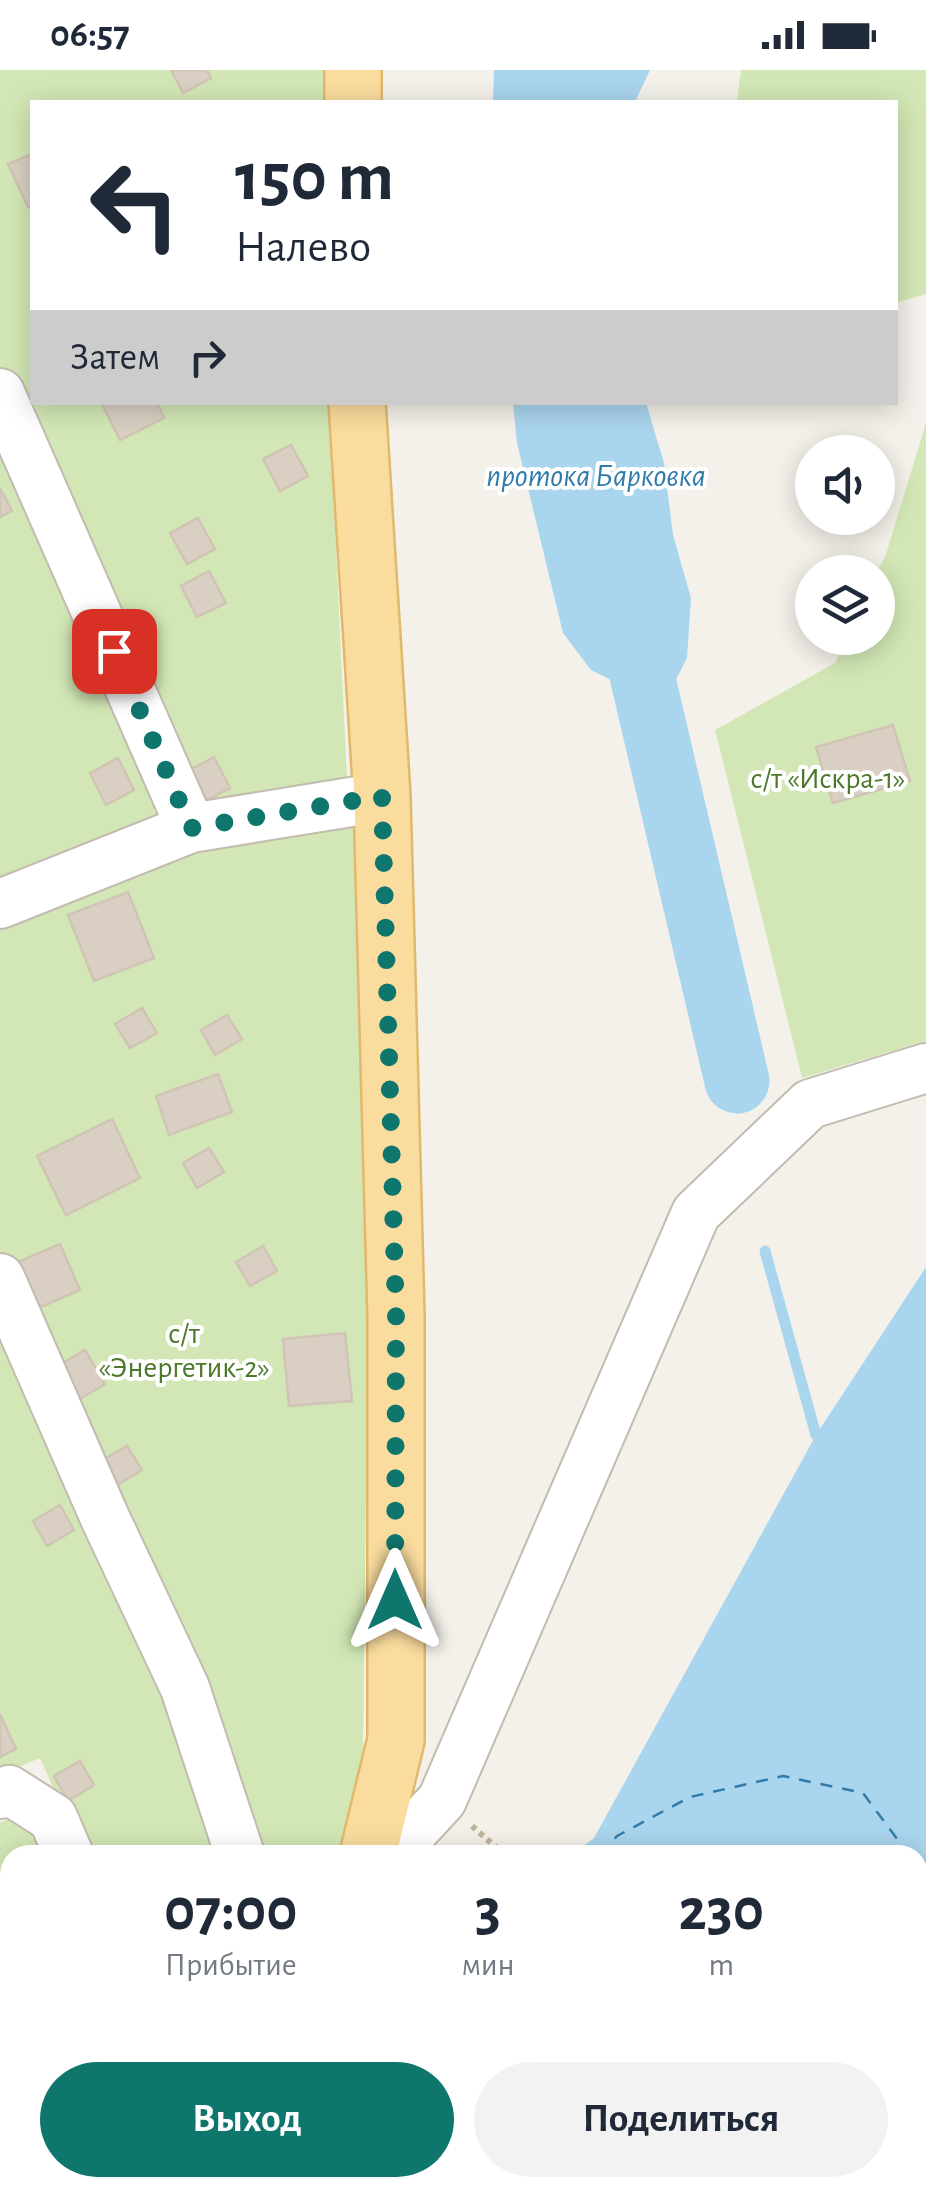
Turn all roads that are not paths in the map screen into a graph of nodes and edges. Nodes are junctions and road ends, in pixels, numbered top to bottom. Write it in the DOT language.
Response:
graph roads {
  1 [pos="353,70"];
  2 [pos="353,100"];
  3 [pos="0,394"];
  4 [pos="357,405"];
  5 [pos="382,796"];
  6 [pos="191,828"];
  7 [pos="0,904"];
  8 [pos="926,1068"];
  9 [pos="0,1278"];
  10 [pos="0,1794"];
  11 [pos="64,1845"];
  12 [pos="237,1845"];
  13 [pos="370,1845"];
  14 [pos="401,1845"];
  1 -- 2 [label="main road"];
  3 -- 6 [label="street"];
  4 -- 5 [label="main road"];
  5 -- 6 [label="street"];
  5 -- 13 [label="main road"];
  6 -- 7 [label="street"];
  8 -- 14 [label="street"];
  9 -- 12 [label="street"];
  10 -- 11 [label="street"];
}
